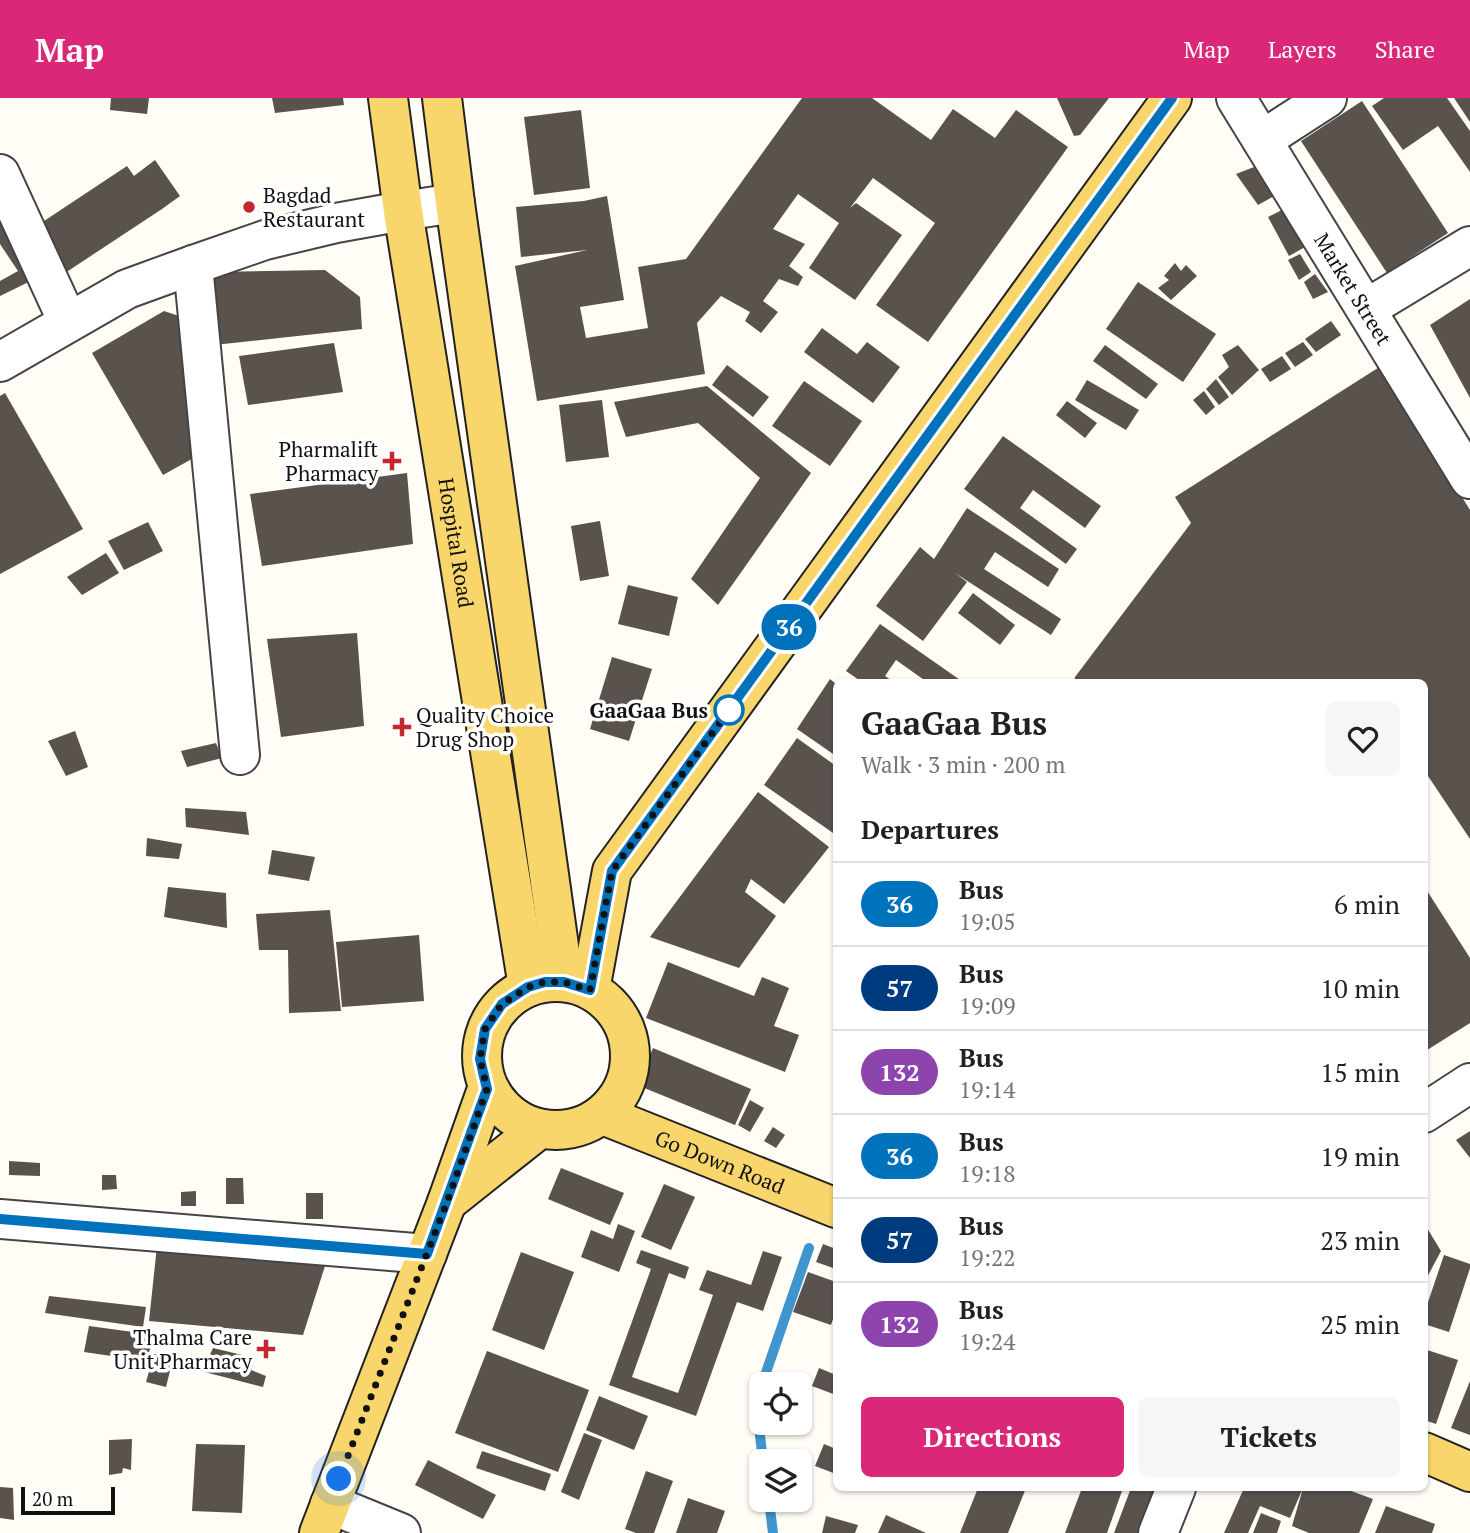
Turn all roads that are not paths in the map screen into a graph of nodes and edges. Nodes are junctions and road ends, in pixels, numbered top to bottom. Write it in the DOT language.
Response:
graph roads {
  1 [pos="388,98"];
  2 [pos="442,98"];
  3 [pos="1172,98"];
  4 [pos="1236,98"];
  5 [pos="1327,98"];
  6 [pos="1262,139"];
  7 [pos="0,173"];
  8 [pos="455,203"];
  9 [pos="403,211"];
  10 [pos="1470,246"];
  11 [pos="193,265"];
  12 [pos="1366,309"];
  13 [pos="68,322"];
  14 [pos="0,362"];
  15 [pos="1470,479"];
  16 [pos="240,755"];
  17 [pos="560,986"];
  18 [pos="1470,1083"];
  19 [pos="487,1089"];
  20 [pos="1428,1109"];
  21 [pos="603,1115"];
  22 [pos="538,1129"];
  23 [pos="447,1202"];
  24 [pos="833,1207"];
  25 [pos="0,1219"];
  26 [pos="427,1254"];
  27 [pos="1428,1454"];
  28 [pos="1470,1472"];
  29 [pos="1175,1491"];
  30 [pos="324,1518"];
  31 [pos="401,1533"];
  32 [pos="1158,1533"];
  1 -- 9 [label="main road, Hospital Road"];
  2 -- 8 [label="main road"];
  3 -- 17 [label="main road"];
  4 -- 6 [label="street, Market Street"];
  5 -- 6 [label="street"];
  6 -- 12 [label="street, Market Street"];
  7 -- 13 [label="street"];
  8 -- 9 [label="street"];
  8 -- 17 [label="main road"];
  9 -- 11 [label="street"];
  9 -- 17 [label="main road, Hospital Road"];
  10 -- 12 [label="street"];
  11 -- 13 [label="street"];
  11 -- 16 [label="street"];
  12 -- 15 [label="street, Market Street"];
  13 -- 14 [label="street"];
  17 -- 19 [label="main road"];
  17 -- 21 [label="main road"];
  18 -- 20 [label="street"];
  19 -- 22 [label="main road"];
  19 -- 23 [label="main road"];
  21 -- 22 [label="main road"];
  21 -- 24 [label="main road, Go Down Road"];
  22 -- 23 [label="main road"];
  23 -- 26 [label="main road"];
  25 -- 26 [label="street"];
  26 -- 30 [label="main road"];
  27 -- 28 [label="main road"];
  29 -- 32 [label="street"];
  30 -- 31 [label="street"];
}
